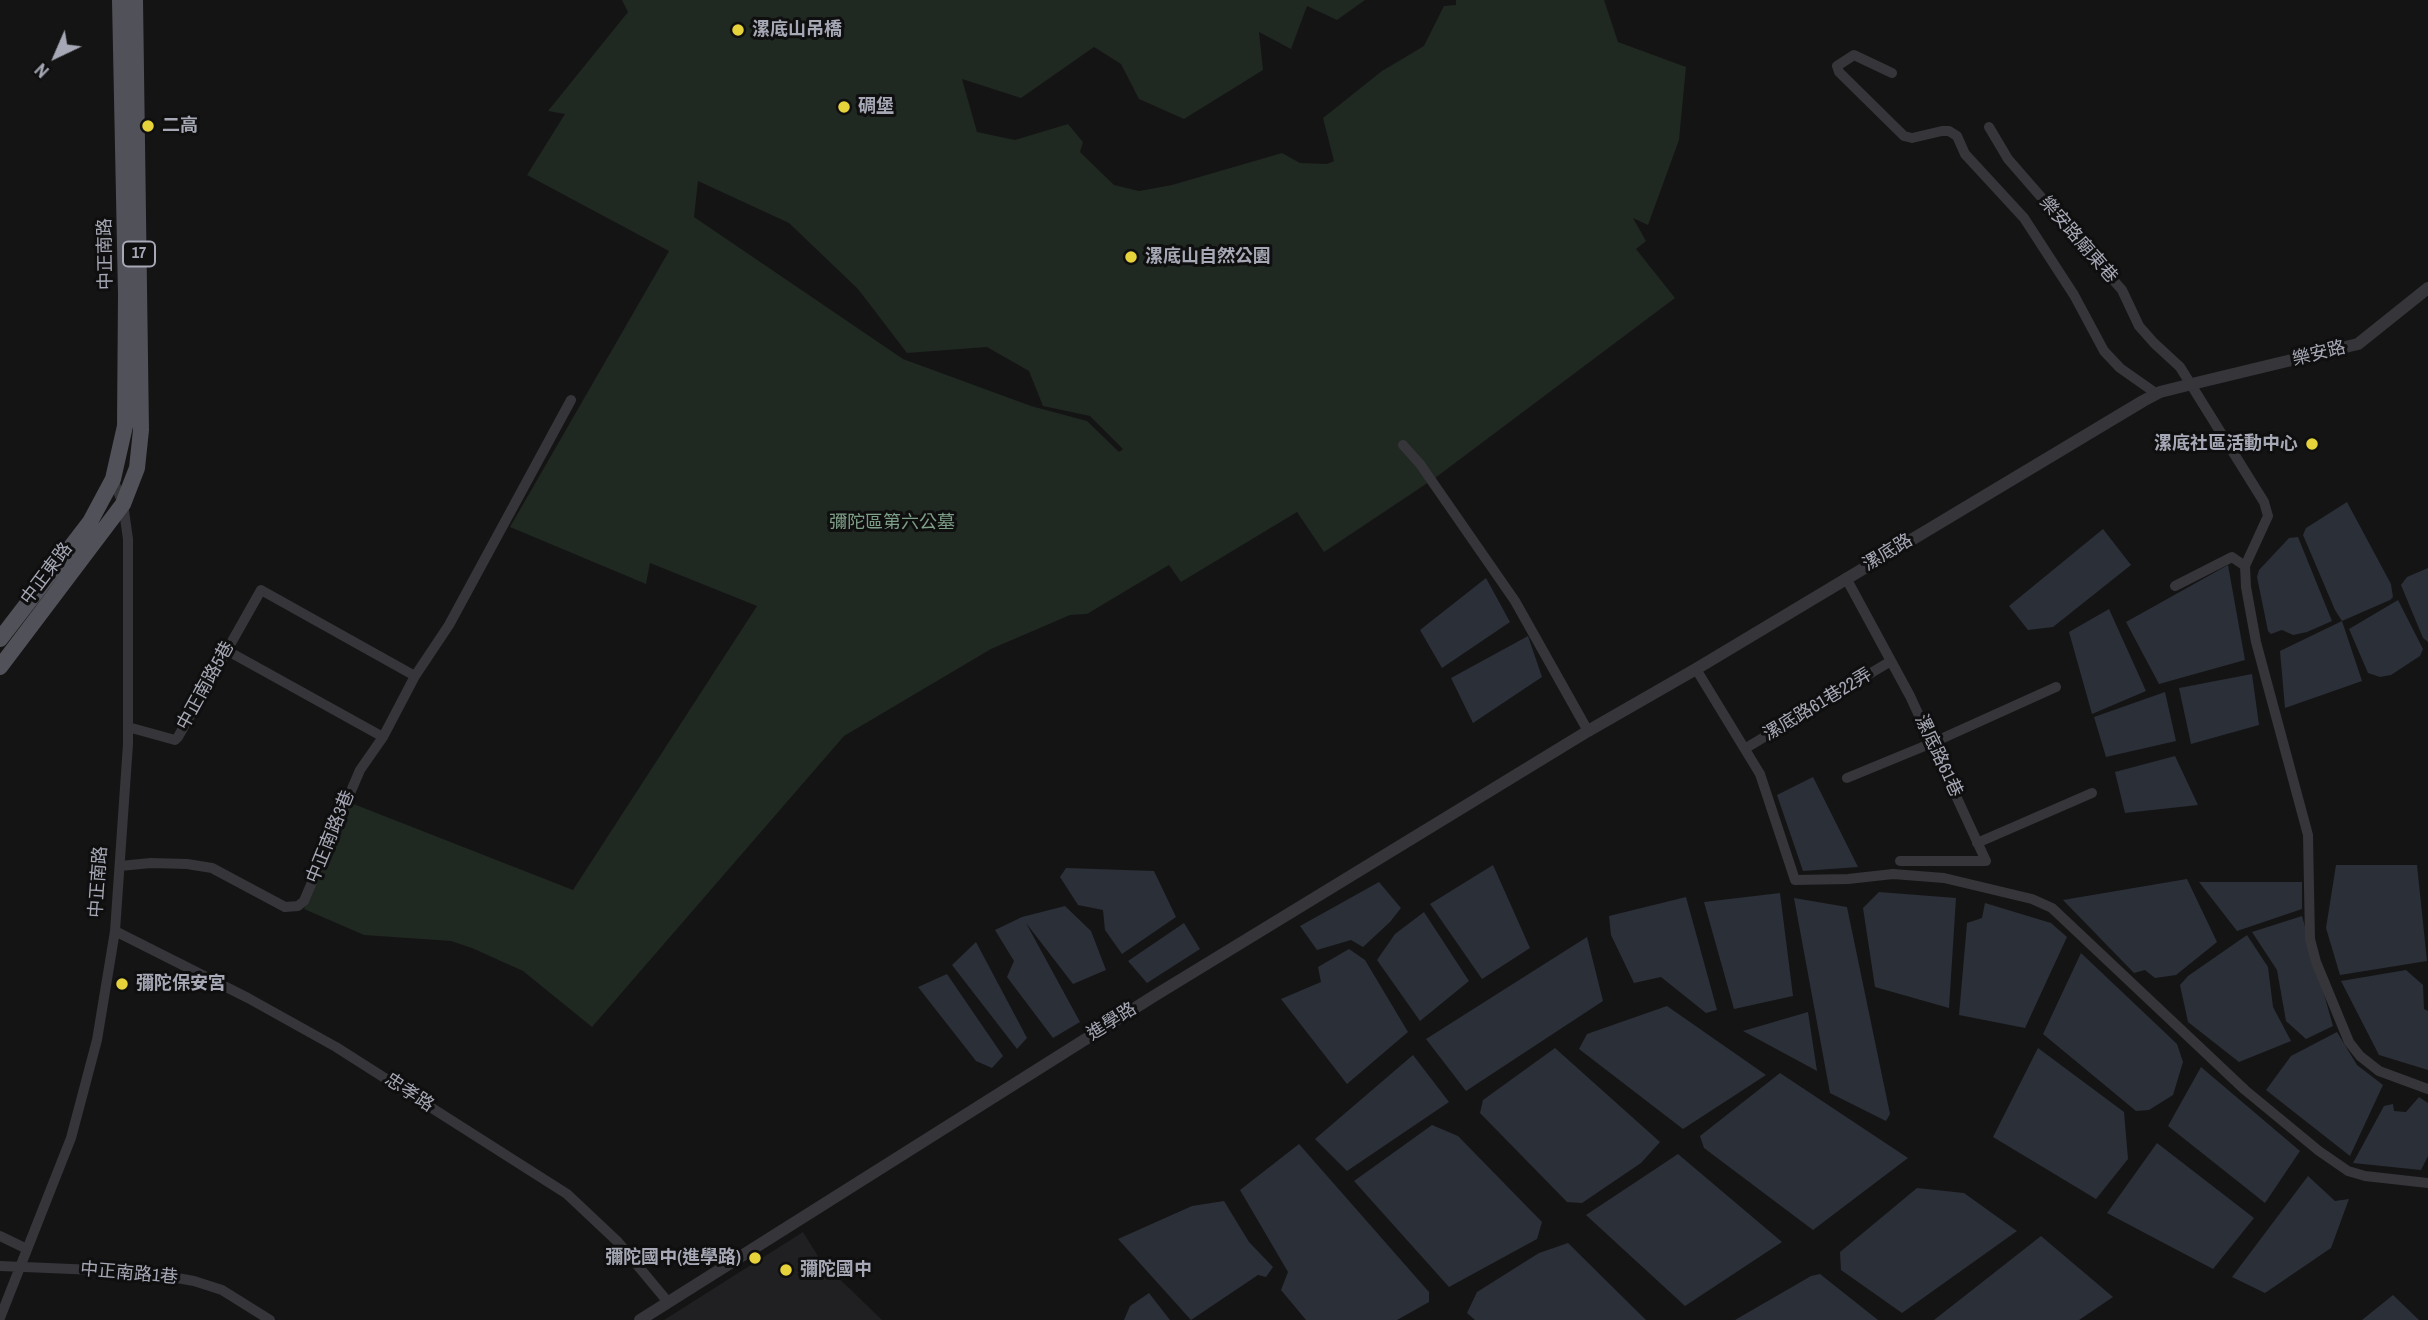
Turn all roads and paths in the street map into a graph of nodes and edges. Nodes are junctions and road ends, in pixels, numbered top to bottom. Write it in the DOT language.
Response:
graph roads {
  1 [pos="120,0"];
  2 [pos="135,0"];
  3 [pos="1892,73"];
  4 [pos="1989,127"];
  5 [pos="2428,288"];
  6 [pos="2192,384"];
  7 [pos="2157,394"];
  8 [pos="571,400"];
  9 [pos="1403,444"];
  10 [pos="113,479"];
  11 [pos="123,504"];
  12 [pos="2245,566"];
  13 [pos="1846,578"];
  14 [pos="2175,586"];
  15 [pos="0,639"];
  16 [pos="226,650"];
  17 [pos="1891,661"];
  18 [pos="0,667"];
  19 [pos="1696,669"];
  20 [pos="415,676"];
  21 [pos="2056,687"];
  22 [pos="128,727"];
  23 [pos="1588,731"];
  24 [pos="383,737"];
  25 [pos="1932,743"];
  26 [pos="1746,748"];
  27 [pos="1847,778"];
  28 [pos="2092,793"];
  29 [pos="1977,843"];
  30 [pos="1900,861"];
  31 [pos="120,866"];
  32 [pos="115,931"];
  33 [pos="2428,1089"];
  34 [pos="2428,1182"];
  35 [pos="0,1236"];
  36 [pos="27,1249"];
  37 [pos="0,1266"];
  38 [pos="19,1268"];
  39 [pos="668,1302"];
  40 [pos="0,1318"];
  41 [pos="270,1320"];
  42 [pos="640,1320"];
  1 -- 10 [label="main road, 中正南路 / 17"];
  2 -- 11 [label="main road, 中正南路 / 17"];
  3 -- 7 [label="street"];
  4 -- 6 [label="street, 樂安路廟東巷"];
  5 -- 6 [label="street, 樂安路"];
  6 -- 7 [label="street, 漯底路"];
  6 -- 12 [label="street, 樂安路廟東巷"];
  7 -- 13 [label="street, 漯底路"];
  8 -- 20 [label="street, 中正南路3巷"];
  9 -- 23 [label="street"];
  10 -- 11 [label="street, 中正南路"];
  10 -- 15 [label="main road, 中正東路 / 17"];
  11 -- 18 [label="main road, 中正東路 / 17"];
  11 -- 22 [label="street, 中正南路"];
  12 -- 14 [label="street"];
  12 -- 33 [label="street"];
  13 -- 17 [label="street, 漯底路61巷"];
  13 -- 19 [label="street, 漯底路"];
  16 -- 20 [label="street, 中正南路5巷"];
  16 -- 22 [label="street, 中正南路5巷"];
  16 -- 24 [label="street"];
  17 -- 25 [label="street, 漯底路61巷"];
  17 -- 26 [label="street, 漯底路61巷22弄"];
  19 -- 23 [label="street, 漯底路"];
  19 -- 26 [label="street"];
  20 -- 24 [label="street, 中正南路3巷"];
  21 -- 25 [label="street"];
  22 -- 31 [label="street, 中正南路"];
  23 -- 39 [label="street, 進學路"];
  24 -- 31 [label="street, 中正南路3巷"];
  25 -- 27 [label="street"];
  25 -- 29 [label="street, 漯底路61巷"];
  26 -- 34 [label="street"];
  28 -- 29 [label="street"];
  29 -- 30 [label="street"];
  31 -- 32 [label="street, 中正南路"];
  32 -- 36 [label="street, 中正南路"];
  32 -- 39 [label="street, 忠孝路"];
  35 -- 36 [label="street"];
  36 -- 38 [label="street, 中正南路"];
  37 -- 38 [label="street, 中正南路1巷"];
  38 -- 40 [label="street, 中正南路"];
  38 -- 41 [label="street, 中正南路1巷"];
  39 -- 42 [label="street, 進學路"];
}
